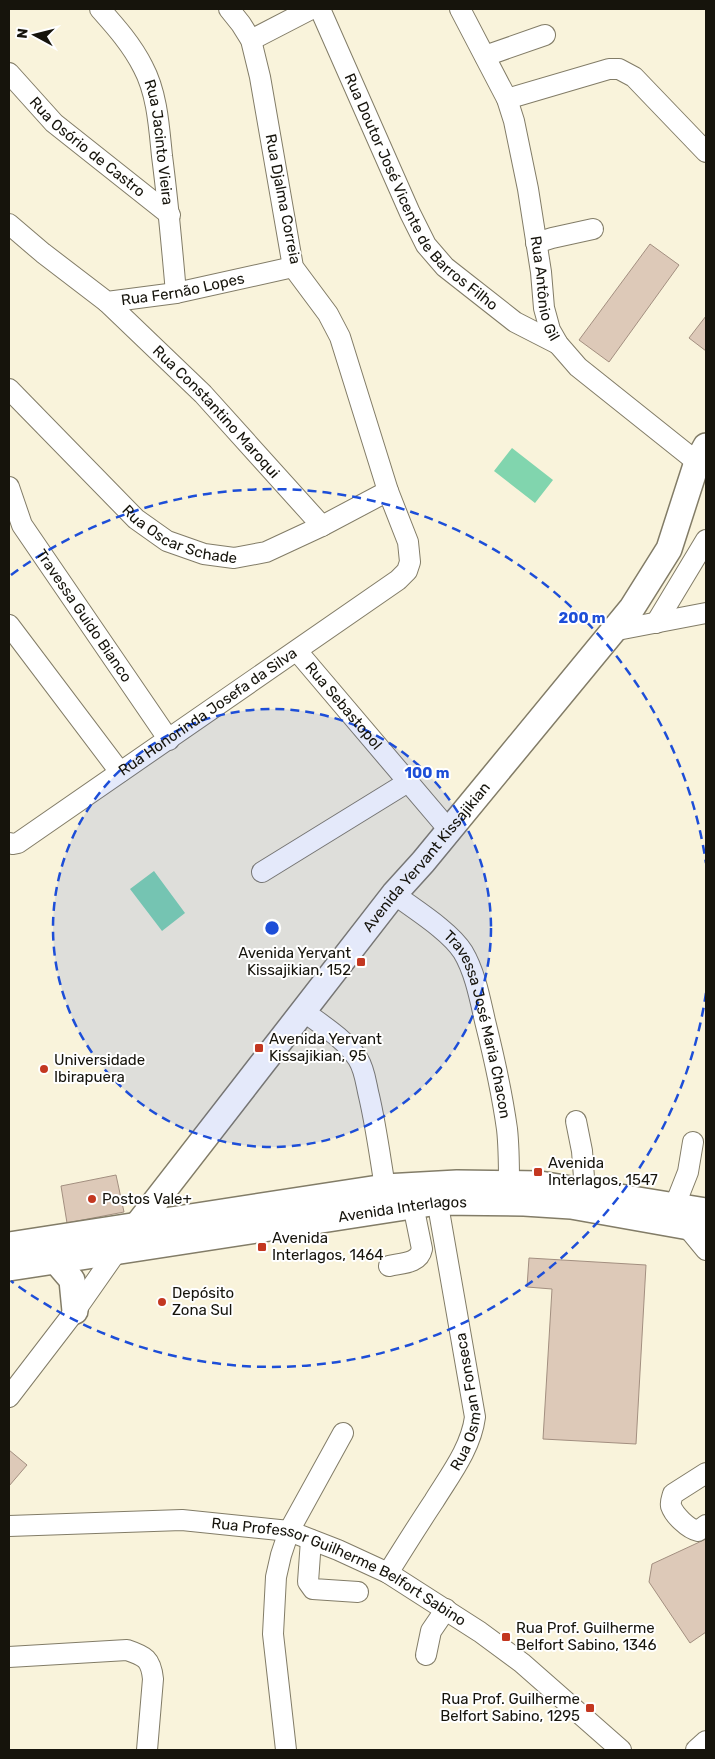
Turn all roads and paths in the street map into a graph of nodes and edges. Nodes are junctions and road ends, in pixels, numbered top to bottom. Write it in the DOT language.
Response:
graph roads {
  1 [pos="100,9"];
  2 [pos="229,9"];
  3 [pos="311,9"];
  4 [pos="320,9"];
  5 [pos="460,9"];
  6 [pos="545,35"];
  7 [pos="251,40"];
  8 [pos="485,56"];
  9 [pos="9,73"];
  10 [pos="507,99"];
  11 [pos="706,152"];
  12 [pos="170,215"];
  13 [pos="9,224"];
  14 [pos="593,229"];
  15 [pos="536,243"];
  16 [pos="293,267"];
  17 [pos="176,293"];
  18 [pos="107,302"];
  19 [pos="558,344"];
  20 [pos="9,389"];
  21 [pos="702,454"];
  22 [pos="9,487"];
  23 [pos="388,491"];
  24 [pos="322,526"];
  25 [pos="706,540"];
  26 [pos="398,580"];
  27 [pos="706,613"];
  28 [pos="656,623"];
  29 [pos="9,625"];
  30 [pos="612,631"];
  31 [pos="297,651"];
  32 [pos="169,740"];
  33 [pos="120,772"];
  34 [pos="408,782"];
  35 [pos="448,830"];
  36 [pos="13,843"];
  37 [pos="262,872"];
  38 [pos="394,894"];
  39 [pos="303,1011"];
  40 [pos="576,1121"];
  41 [pos="693,1142"];
  42 [pos="510,1183"];
  43 [pos="385,1187"];
  44 [pos="584,1191"];
  45 [pos="428,1197"];
  46 [pos="675,1205"];
  47 [pos="706,1211"];
  48 [pos="137,1226"];
  49 [pos="696,1228"];
  50 [pos="9,1245"];
  51 [pos="706,1250"];
  52 [pos="117,1251"];
  53 [pos="55,1260"];
  54 [pos="389,1266"];
  55 [pos="9,1268"];
  56 [pos="75,1310"];
  57 [pos="9,1397"];
  58 [pos="343,1433"];
  59 [pos="706,1473"];
  60 [pos="706,1525"];
  61 [pos="9,1526"];
  62 [pos="289,1531"];
  63 [pos="312,1540"];
  64 [pos="388,1573"];
  65 [pos="358,1592"];
  66 [pos="446,1609"];
  67 [pos="426,1655"];
  68 [pos="9,1657"];
  69 [pos="706,1741"];
  70 [pos="615,1748"];
  71 [pos="147,1750"];
  72 [pos="286,1750"];
  73 [pos="696,1750"];
  1 -- 12 [label="street, Rua Jacinto Vieira"];
  2 -- 7 [label="street, Rua Djalma Correia"];
  3 -- 7 [label="street"];
  4 -- 19 [label="street, Rua Doutor José Vicente de Barros Filho"];
  5 -- 8 [label="street, Rua Antônio Gil"];
  6 -- 8 [label="street"];
  7 -- 16 [label="street, Rua Djalma Correia"];
  8 -- 10 [label="street, Rua Antônio Gil"];
  9 -- 12 [label="street, Rua Osório de Castro"];
  10 -- 11 [label="street"];
  10 -- 15 [label="street, Rua Antônio Gil"];
  12 -- 17 [label="street, Rua Jacinto Vieira"];
  13 -- 18 [label="street, Rua Fernão Lopes"];
  14 -- 15 [label="street"];
  15 -- 19 [label="street, Rua Antônio Gil"];
  16 -- 17 [label="street, Rua Fernão Lopes"];
  16 -- 23 [label="street, Rua Djalma Correia"];
  17 -- 18 [label="street, Rua Fernão Lopes"];
  18 -- 24 [label="street, Rua Constantino Maroqui"];
  19 -- 21 [label="street, Rua Antônio Gil"];
  20 -- 24 [label="street, Rua Oscar Schade"];
  21 -- 30 [label="main road, Avenida Yervant Kissajikian"];
  22 -- 32 [label="street, Travessa Guido Bianco"];
  23 -- 24 [label="street, Rua Oscar Schade"];
  23 -- 26 [label="street, Rua Djalma Correia"];
  25 -- 28 [label="street"];
  26 -- 31 [label="street, Rua Honorinda Josefa da Silva"];
  27 -- 28 [label="street"];
  28 -- 30 [label="street"];
  29 -- 33 [label="street"];
  30 -- 35 [label="main road, Avenida Yervant Kissajikian"];
  31 -- 32 [label="street, Rua Honorinda Josefa da Silva"];
  31 -- 34 [label="street, Rua Sebastopol"];
  32 -- 33 [label="street, Rua Honorinda Josefa da Silva"];
  33 -- 36 [label="street, Rua Honorinda Josefa da Silva"];
  34 -- 35 [label="street, Rua Sebastopol"];
  34 -- 37 [label="street"];
  35 -- 38 [label="main road, Avenida Yervant Kissajikian"];
  38 -- 39 [label="main road, Avenida Yervant Kissajikian"];
  38 -- 42 [label="street, Travessa José Maria Chacon"];
  39 -- 43 [label="street"];
  39 -- 48 [label="main road, Avenida Yervant Kissajikian"];
  40 -- 44 [label="street"];
  41 -- 46 [label="street"];
  42 -- 44 [label="main road, Avenida Interlagos"];
  42 -- 45 [label="main road, Avenida Interlagos"];
  43 -- 45 [label="main road, Avenida Interlagos"];
  43 -- 48 [label="main road, Avenida Interlagos"];
  44 -- 46 [label="main road, Avenida Interlagos"];
  45 -- 49 [label="main road, Avenida Interlagos"];
  45 -- 52 [label="main road, Avenida Interlagos"];
  45 -- 54 [label="street"];
  45 -- 64 [label="street, Rua Osman Fonseca"];
  46 -- 47 [label="main road, Avenida Interlagos"];
  46 -- 49 [label="street"];
  48 -- 50 [label="main road, Avenida Interlagos"];
  48 -- 52 [label="main road, Avenida Yervant Kissajikian"];
  49 -- 51 [label="street"];
  52 -- 53 [label="main road, Avenida Interlagos"];
  52 -- 56 [label="street"];
  53 -- 55 [label="main road, Avenida Interlagos"];
  53 -- 56 [label="main road"];
  56 -- 57 [label="street"];
  58 -- 62 [label="street"];
  59 -- 60 [label="street"];
  61 -- 62 [label="street, Rua Professor Guilherme Belfort Sabino"];
  62 -- 63 [label="street, Rua Professor Guilherme Belfort Sabino"];
  62 -- 72 [label="street"];
  63 -- 64 [label="street, Rua Professor Guilherme Belfort Sabino"];
  63 -- 65 [label="street"];
  64 -- 66 [label="street, Rua Professor Guilherme Belfort Sabino"];
  66 -- 67 [label="street"];
  66 -- 70 [label="street, Rua Professor Guilherme Belfort Sabino"];
  68 -- 71 [label="street"];
  69 -- 73 [label="street"];
}
